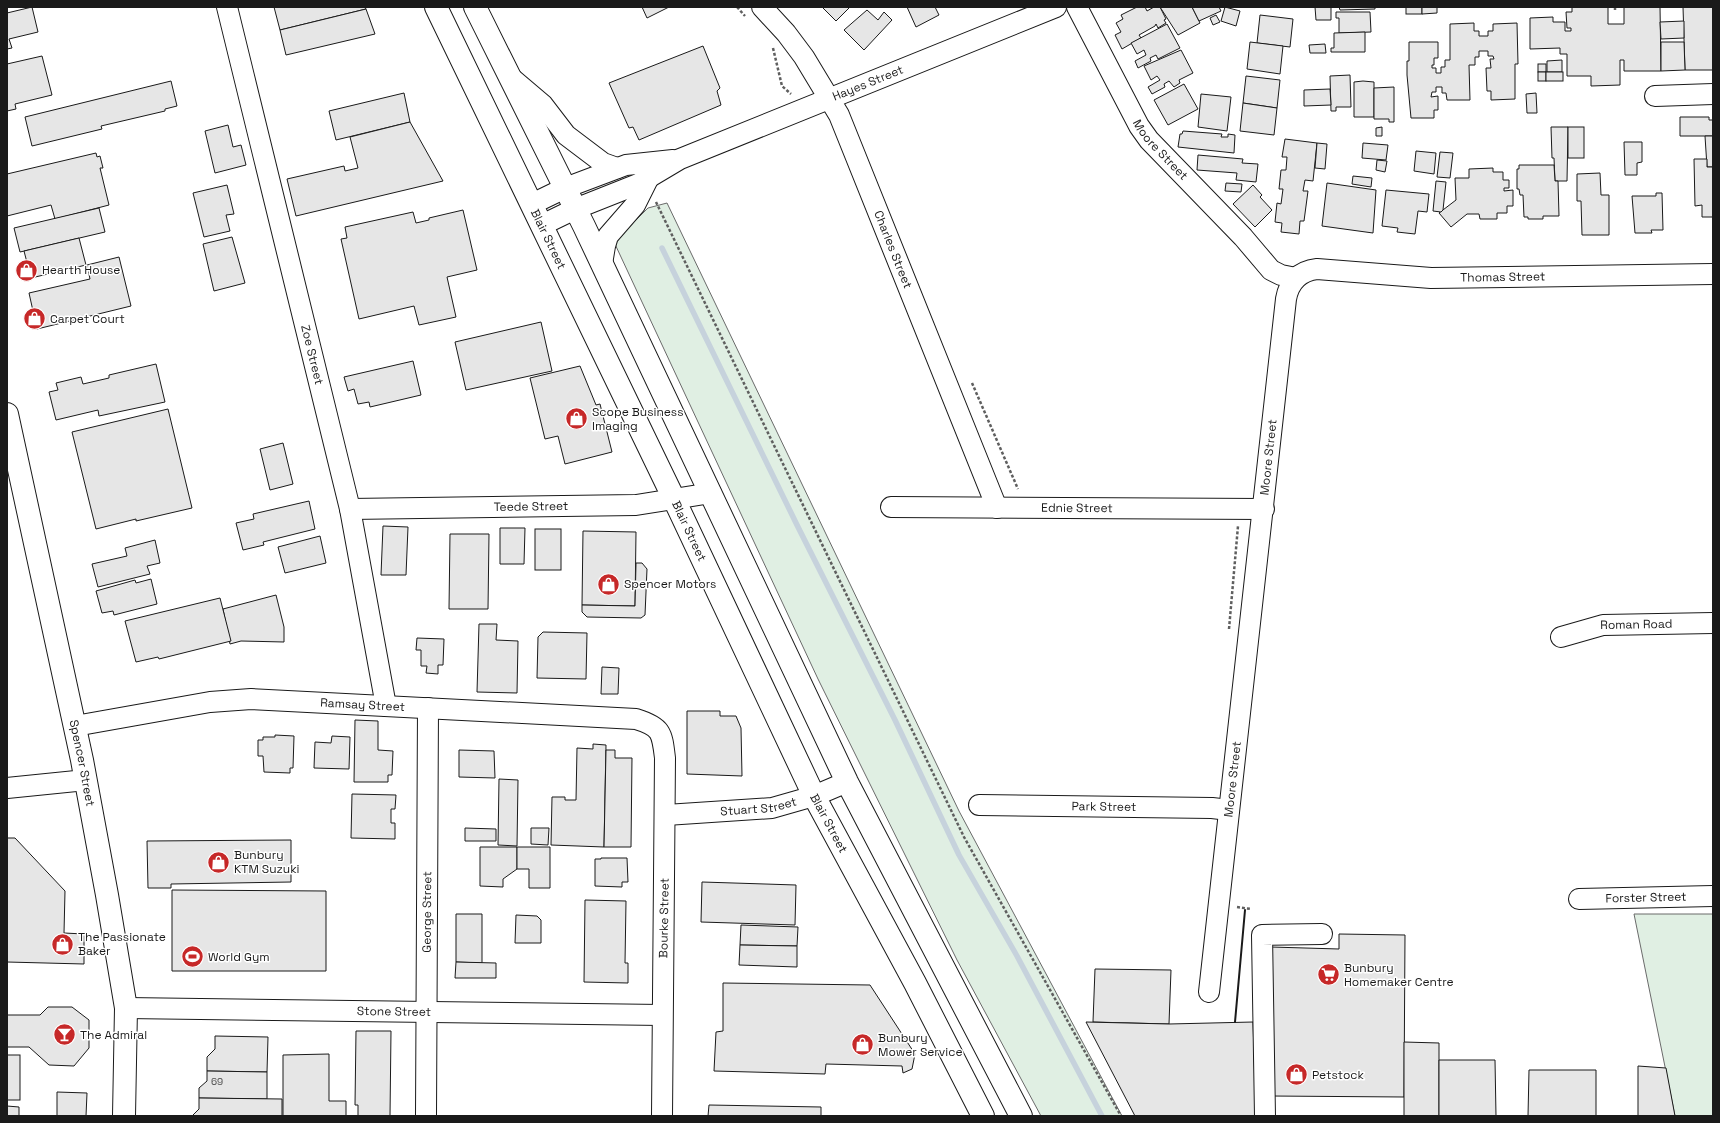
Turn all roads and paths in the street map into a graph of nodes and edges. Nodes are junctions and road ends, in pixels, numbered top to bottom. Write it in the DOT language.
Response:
graph roads {
  1 [pos="226,7"];
  2 [pos="436,7"];
  3 [pos="475,7"];
  4 [pos="737,7"];
  5 [pos="1056,7"];
  6 [pos="1077,7"];
  7 [pos="1615,7"];
  8 [pos="1615,12"];
  9 [pos="754,13"];
  10 [pos="768,42"];
  11 [pos="510,77"];
  12 [pos="1713,94"];
  13 [pos="1655,96"];
  14 [pos="829,99"];
  15 [pos="807,107"];
  16 [pos="680,159"];
  17 [pos="617,168"];
  18 [pos="649,177"];
  19 [pos="565,188"];
  20 [pos="655,199"];
  21 [pos="532,204"];
  22 [pos="575,209"];
  23 [pos="542,225"];
  24 [pos="602,264"];
  25 [pos="1713,274"];
  26 [pos="1296,278"];
  27 [pos="972,383"];
  28 [pos="7,414"];
  29 [pos="711,493"];
  30 [pos="674,499"];
  31 [pos="891,507"];
  32 [pos="997,508"];
  33 [pos="1026,508"];
  34 [pos="350,509"];
  35 [pos="1264,509"];
  36 [pos="1713,623"];
  37 [pos="1561,637"];
  38 [pos="386,706"];
  39 [pos="428,708"];
  40 [pos="651,724"];
  41 [pos="75,726"];
  42 [pos="86,780"];
  43 [pos="847,782"];
  44 [pos="7,788"];
  45 [pos="814,796"];
  46 [pos="979,805"];
  47 [pos="1229,810"];
  48 [pos="666,815"];
  49 [pos="1713,896"];
  50 [pos="1580,899"];
  51 [pos="1322,934"];
  52 [pos="1209,992"];
  53 [pos="126,1008"];
  54 [pos="427,1011"];
  55 [pos="662,1015"];
  56 [pos="124,1116"];
  57 [pos="426,1116"];
  58 [pos="662,1116"];
  59 [pos="983,1116"];
  60 [pos="1021,1116"];
  61 [pos="1121,1116"];
  62 [pos="1265,1116"];
  1 -- 34 [label="street, Zoe Street"];
  2 -- 21 [label="main road, Blair Street"];
  3 -- 11 [label="main road"];
  4 -- 9 [label="path"];
  5 -- 14 [label="street, Hayes Street"];
  6 -- 26 [label="street, Moore Street"];
  7 -- 8 [label="path"];
  9 -- 14 [label="street, Charles Street"];
  10 -- 15 [label="path"];
  11 -- 17 [label="street"];
  11 -- 19 [label="main road"];
  12 -- 13 [label="street"];
  14 -- 15 [label="street, Hayes Street"];
  14 -- 32 [label="street, Charles Street"];
  15 -- 16 [label="street, Hayes Street"];
  16 -- 17 [label="street, Hayes Street"];
  16 -- 18 [label="street, Hayes Street"];
  17 -- 19 [label="street, Hayes Street"];
  18 -- 22 [label="street, Hayes Street"];
  18 -- 24 [label="street"];
  19 -- 21 [label="street, Hayes Street"];
  19 -- 22 [label="main road"];
  20 -- 61 [label="path"];
  21 -- 23 [label="main road, Blair Street"];
  22 -- 23 [label="street, Hayes Street"];
  22 -- 24 [label="main road"];
  23 -- 30 [label="main road, Blair Street"];
  24 -- 29 [label="main road"];
  25 -- 26 [label="street, Thomas Street"];
  26 -- 35 [label="street, Moore Street"];
  27 -- 33 [label="path"];
  28 -- 41 [label="main road, Spencer Street"];
  29 -- 30 [label="street, Teede Street"];
  29 -- 43 [label="main road"];
  30 -- 34 [label="street, Teede Street"];
  30 -- 45 [label="main road, Blair Street"];
  31 -- 32 [label="street, Ednie Street"];
  32 -- 33 [label="street, Ednie Street"];
  33 -- 35 [label="street, Ednie Street"];
  34 -- 38 [label="street, Zoe Street"];
  35 -- 47 [label="street, Moore Street"];
  36 -- 37 [label="street, Roman Road"];
  38 -- 39 [label="street, Ramsay Street"];
  38 -- 41 [label="street, Ramsay Street"];
  39 -- 40 [label="street, Ramsay Street"];
  39 -- 54 [label="street, George Street"];
  40 -- 48 [label="street, Bourke Street"];
  41 -- 42 [label="main road, Spencer Street"];
  42 -- 44 [label="street"];
  42 -- 53 [label="main road, Spencer Street"];
  43 -- 45 [label="street, Stuart Street"];
  43 -- 60 [label="main road"];
  45 -- 48 [label="street, Stuart Street"];
  45 -- 59 [label="main road, Blair Street"];
  46 -- 47 [label="street, Park Street"];
  47 -- 52 [label="street, Moore Street"];
  48 -- 55 [label="street, Bourke Street"];
  49 -- 50 [label="street, Forster Street"];
  51 -- 62 [label="street"];
  53 -- 54 [label="street, Stone Street"];
  53 -- 56 [label="main road, Spencer Street"];
  54 -- 55 [label="street, Stone Street"];
  54 -- 57 [label="street, George Street"];
  55 -- 58 [label="street, Bourke Street"];
}
